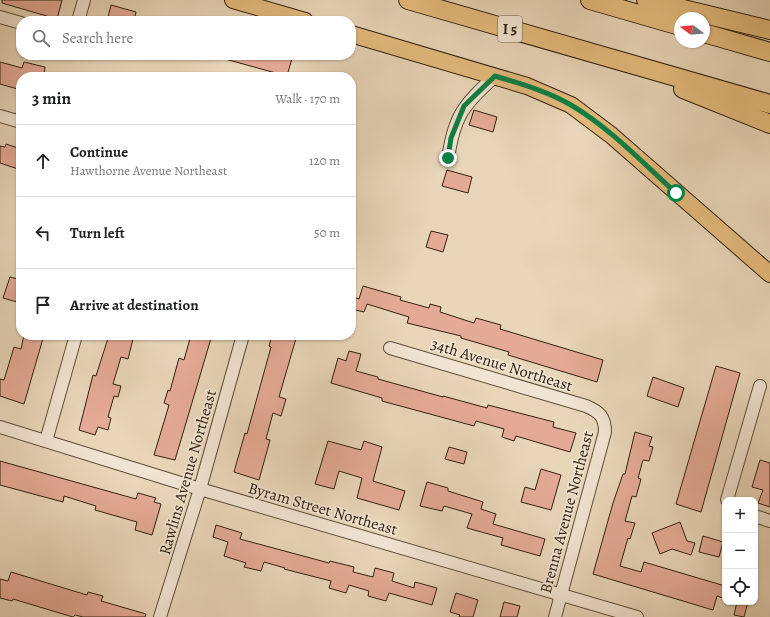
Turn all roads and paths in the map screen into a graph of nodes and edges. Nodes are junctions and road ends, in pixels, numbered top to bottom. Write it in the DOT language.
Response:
graph roads {
  1 [pos="84,0"];
  2 [pos="233,0"];
  3 [pos="408,0"];
  4 [pos="590,0"];
  5 [pos="646,0"];
  6 [pos="79,16"];
  7 [pos="288,16"];
  8 [pos="0,17"];
  9 [pos="16,22"];
  10 [pos="674,24"];
  11 [pos="770,30"];
  12 [pos="356,35"];
  13 [pos="710,35"];
  14 [pos="770,52"];
  15 [pos="612,59"];
  16 [pos="495,76"];
  17 [pos="770,104"];
  18 [pos="0,116"];
  19 [pos="16,121"];
  20 [pos="770,124"];
  21 [pos="448,158"];
  22 [pos="770,274"];
  23 [pos="75,340"];
  24 [pos="242,340"];
  25 [pos="390,348"];
  26 [pos="760,386"];
  27 [pos="602,416"];
  28 [pos="0,427"];
  29 [pos="46,441"];
  30 [pos="200,488"];
  31 [pos="728,497"];
  32 [pos="758,517"];
  33 [pos="770,521"];
  34 [pos="562,594"];
  35 [pos="160,617"];
  36 [pos="555,617"];
  37 [pos="637,617"];
  1 -- 6 [label="street"];
  2 -- 7 [label="main road"];
  3 -- 15 [label="highway, I 5"];
  4 -- 10 [label="highway"];
  5 -- 11 [label="highway"];
  8 -- 9 [label="street"];
  12 -- 16 [label="main road"];
  13 -- 14 [label="highway"];
  15 -- 17 [label="highway, I 5"];
  15 -- 20 [label="highway"];
  16 -- 21 [label="street"];
  16 -- 22 [label="main road"];
  18 -- 19 [label="street"];
  23 -- 29 [label="street"];
  24 -- 30 [label="street, Rawlins Avenue Northeast"];
  25 -- 27 [label="street, 34th Avenue Northeast"];
  26 -- 31 [label="street"];
  27 -- 34 [label="street, Brenna Avenue Northeast"];
  28 -- 29 [label="street, Byram Street Northeast"];
  29 -- 30 [label="street, Byram Street Northeast"];
  30 -- 34 [label="street, Byram Street Northeast"];
  30 -- 35 [label="street, Rawlins Avenue Northeast"];
  32 -- 33 [label="street"];
  34 -- 36 [label="street, Brenna Avenue Northeast"];
  34 -- 37 [label="street, Byram Street Northeast"];
}
